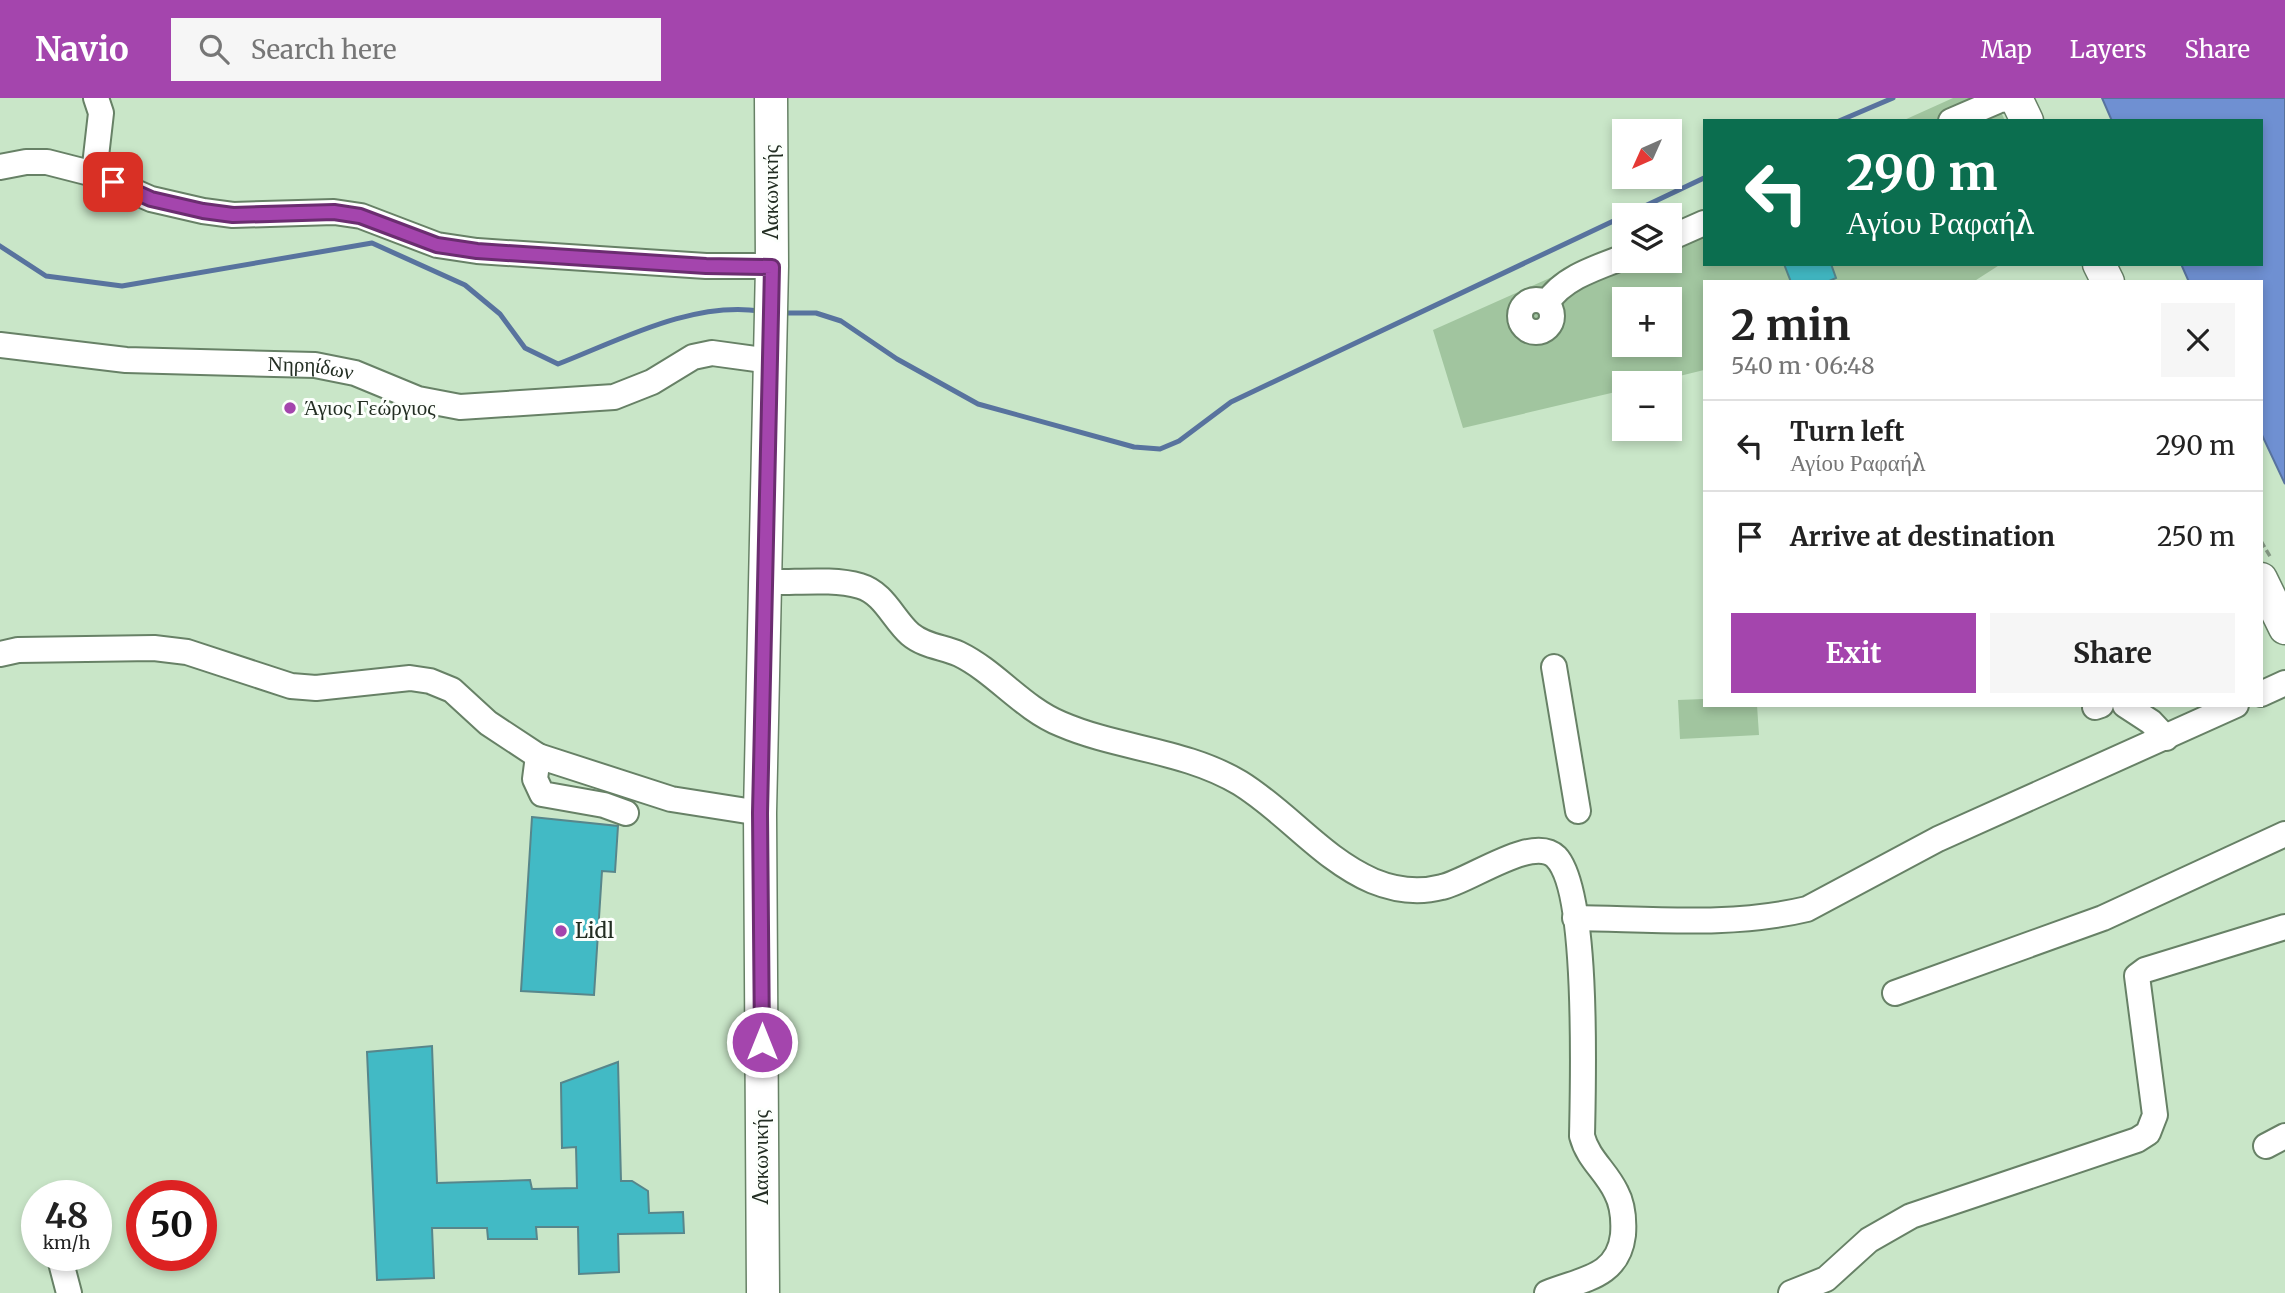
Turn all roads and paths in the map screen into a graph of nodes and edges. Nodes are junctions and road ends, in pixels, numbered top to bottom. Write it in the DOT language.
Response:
graph roads {
  1 [pos="96,98"];
  2 [pos="771,98"];
  3 [pos="2016,98"];
  4 [pos="1956,119"];
  5 [pos="2026,119"];
  6 [pos="0,167"];
  7 [pos="94,174"];
  8 [pos="1703,223"];
  9 [pos="1682,233"];
  10 [pos="1612,263"];
  11 [pos="771,282"];
  12 [pos="1547,303"];
  13 [pos="0,345"];
  14 [pos="770,358"];
  15 [pos="766,582"];
  16 [pos="2263,583"];
  17 [pos="2285,628"];
  18 [pos="0,654"];
  19 [pos="1553,667"];
  20 [pos="2285,683"];
  21 [pos="2263,693"];
  22 [pos="2128,707"];
  23 [pos="2232,707"];
  24 [pos="2166,738"];
  25 [pos="538,756"];
  26 [pos="1578,811"];
  27 [pos="626,813"];
  28 [pos="760,813"];
  29 [pos="2285,834"];
  30 [pos="1575,918"];
  31 [pos="2285,927"];
  32 [pos="1895,993"];
  33 [pos="63,1271"];
  34 [pos="69,1293"];
  35 [pos="762,1293"];
  36 [pos="1547,1293"];
  37 [pos="1791,1293"];
  1 -- 7 [label="street"];
  2 -- 11 [label="main road, Λακωνικής"];
  3 -- 4 [label="street"];
  3 -- 5 [label="main road"];
  6 -- 7 [label="street"];
  7 -- 11 [label="street"];
  8 -- 9 [label="street"];
  10 -- 12 [label="street"];
  11 -- 14 [label="main road, Λακωνικής"];
  13 -- 14 [label="street, Νηρηίδων"];
  14 -- 15 [label="main road, Λακωνικής"];
  15 -- 28 [label="main road, Λακωνικής"];
  15 -- 30 [label="street"];
  16 -- 17 [label="main road"];
  18 -- 25 [label="street"];
  19 -- 26 [label="street"];
  20 -- 21 [label="street"];
  22 -- 24 [label="street"];
  23 -- 24 [label="street"];
  24 -- 30 [label="street"];
  25 -- 27 [label="street"];
  25 -- 28 [label="street"];
  28 -- 35 [label="main road, Λακωνικής"];
  29 -- 32 [label="street"];
  30 -- 36 [label="street"];
  31 -- 37 [label="street"];
  33 -- 34 [label="street"];
}
